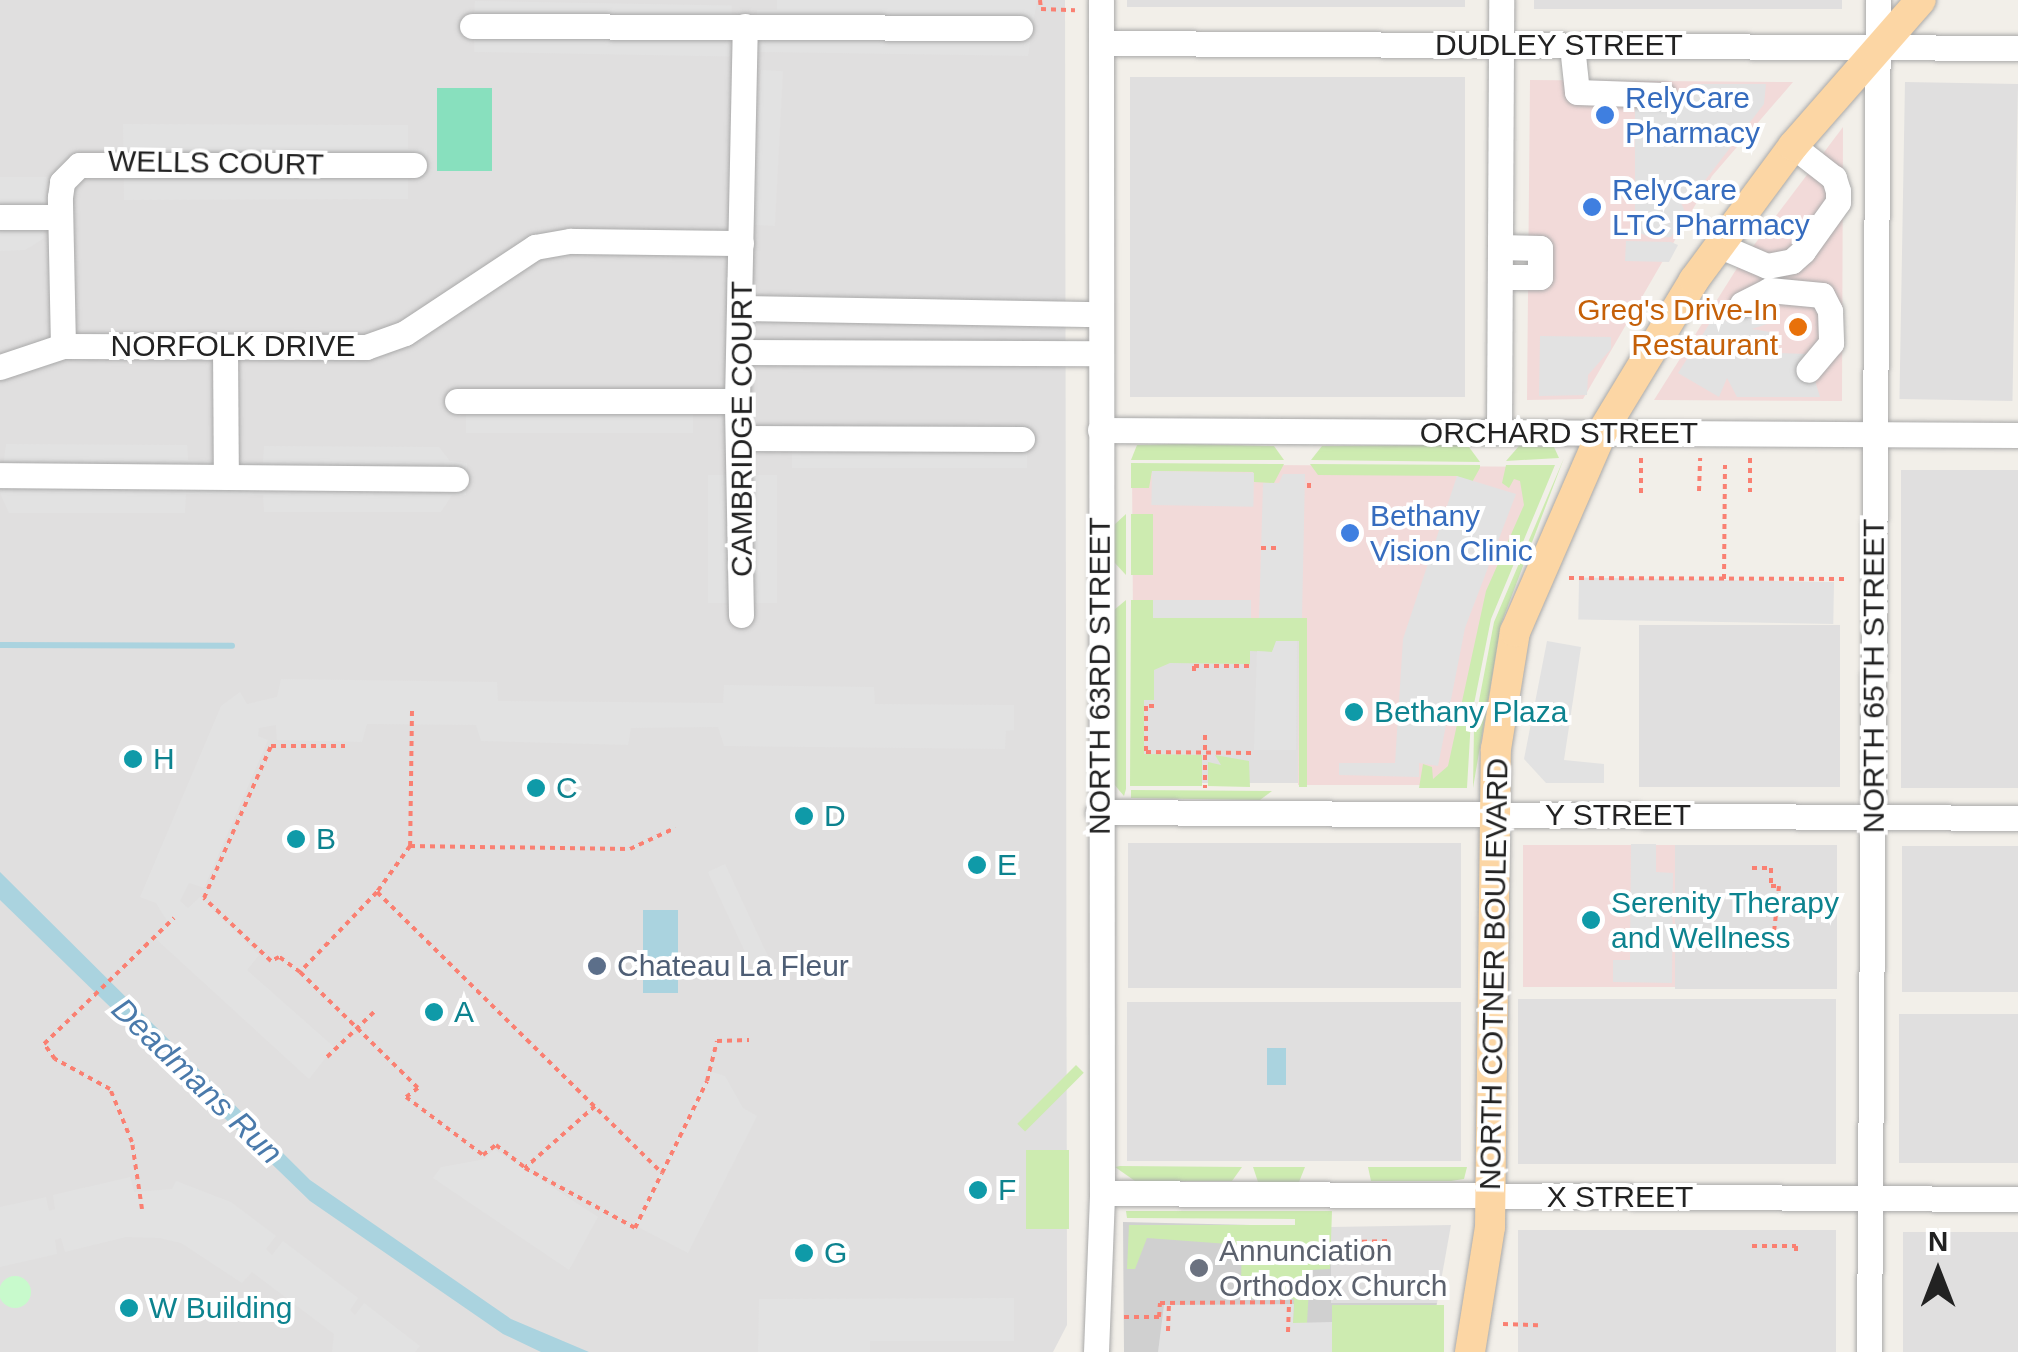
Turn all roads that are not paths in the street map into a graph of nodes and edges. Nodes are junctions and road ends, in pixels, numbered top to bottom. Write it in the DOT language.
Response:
graph roads {
  1 [pos="1101,0"];
  2 [pos="1502,0"];
  3 [pos="1878,0"];
  4 [pos="1921,0"];
  5 [pos="472,26"];
  6 [pos="745,26"];
  7 [pos="1020,28"];
  8 [pos="1101,43"];
  9 [pos="1501,45"];
  10 [pos="1572,46"];
  11 [pos="1876,48"];
  12 [pos="2018,48"];
  13 [pos="1663,95"];
  14 [pos="1793,146"];
  15 [pos="414,165"];
  16 [pos="0,217"];
  17 [pos="60,217"];
  18 [pos="742,243"];
  19 [pos="1718,244"];
  20 [pos="1500,247"];
  21 [pos="1500,278"];
  22 [pos="1742,304"];
  23 [pos="744,308"];
  24 [pos="1100,314"];
  25 [pos="63,346"];
  26 [pos="225,348"];
  27 [pos="743,352"];
  28 [pos="1100,353"];
  29 [pos="0,367"];
  30 [pos="1808,370"];
  31 [pos="457,401"];
  32 [pos="738,401"];
  33 [pos="1100,430"];
  34 [pos="1499,432"];
  35 [pos="1602,432"];
  36 [pos="1875,434"];
  37 [pos="2018,435"];
  38 [pos="742,438"];
  39 [pos="1022,440"];
  40 [pos="0,475"];
  41 [pos="226,477"];
  42 [pos="456,479"];
  43 [pos="742,615"];
  44 [pos="1098,812"];
  45 [pos="1494,814"];
  46 [pos="1873,817"];
  47 [pos="2018,818"];
  48 [pos="1102,1193"];
  49 [pos="1492,1196"];
  50 [pos="1870,1199"];
  51 [pos="2018,1199"];
  52 [pos="1096,1352"];
  53 [pos="1470,1352"];
  54 [pos="1869,1352"];
  1 -- 8 [label="street, NORTH 63RD STREET"];
  2 -- 9 [label="street"];
  3 -- 11 [label="street, NORTH 65TH STREET"];
  4 -- 11 [label="main road, NORTH COTNER BOULEVARD"];
  5 -- 6 [label="street"];
  6 -- 7 [label="street"];
  6 -- 18 [label="street, CAMBRIDGE COURT"];
  8 -- 9 [label="street, DUDLEY STREET"];
  8 -- 24 [label="street, NORTH 63RD STREET"];
  9 -- 10 [label="street, DUDLEY STREET"];
  9 -- 20 [label="street"];
  10 -- 11 [label="street, DUDLEY STREET"];
  10 -- 13 [label="street"];
  11 -- 12 [label="street, DUDLEY STREET"];
  11 -- 14 [label="main road, NORTH COTNER BOULEVARD"];
  11 -- 36 [label="street, NORTH 65TH STREET"];
  14 -- 19 [label="main road, NORTH COTNER BOULEVARD"];
  14 -- 19 [label="street"];
  15 -- 17 [label="street, WELLS COURT"];
  16 -- 17 [label="street"];
  17 -- 25 [label="street, WELLS COURT"];
  18 -- 23 [label="street, CAMBRIDGE COURT"];
  18 -- 26 [label="street, NORFOLK DRIVE"];
  19 -- 35 [label="main road, NORTH COTNER BOULEVARD"];
  20 -- 21 [label="street"];
  20 -- 21 [label="street"];
  21 -- 34 [label="street"];
  22 -- 30 [label="street"];
  23 -- 24 [label="street"];
  23 -- 27 [label="street, CAMBRIDGE COURT"];
  24 -- 28 [label="street, NORTH 63RD STREET"];
  25 -- 26 [label="street, NORFOLK DRIVE"];
  25 -- 29 [label="street, NORFOLK DRIVE"];
  26 -- 41 [label="street"];
  27 -- 28 [label="street"];
  27 -- 32 [label="street, CAMBRIDGE COURT"];
  28 -- 33 [label="street, NORTH 63RD STREET"];
  31 -- 32 [label="street"];
  32 -- 38 [label="street, CAMBRIDGE COURT"];
  33 -- 34 [label="street, ORCHARD STREET"];
  33 -- 44 [label="street, NORTH 63RD STREET"];
  34 -- 35 [label="street, ORCHARD STREET"];
  35 -- 36 [label="street, ORCHARD STREET"];
  35 -- 45 [label="main road, NORTH COTNER BOULEVARD"];
  36 -- 37 [label="street, ORCHARD STREET"];
  36 -- 46 [label="street, NORTH 65TH STREET"];
  38 -- 39 [label="street"];
  38 -- 43 [label="street, CAMBRIDGE COURT"];
  40 -- 41 [label="street"];
  41 -- 42 [label="street"];
  44 -- 45 [label="street, Y STREET"];
  44 -- 48 [label="street, NORTH 63RD STREET"];
  45 -- 46 [label="street, Y STREET"];
  45 -- 49 [label="main road, NORTH COTNER BOULEVARD"];
  46 -- 47 [label="street, Y STREET"];
  46 -- 50 [label="street, NORTH 65TH STREET"];
  48 -- 49 [label="street, X STREET"];
  48 -- 52 [label="street, NORTH 63RD STREET"];
  49 -- 50 [label="street, X STREET"];
  49 -- 53 [label="main road, NORTH COTNER BOULEVARD"];
  50 -- 51 [label="street, X STREET"];
  50 -- 54 [label="street, NORTH 65TH STREET"];
}
